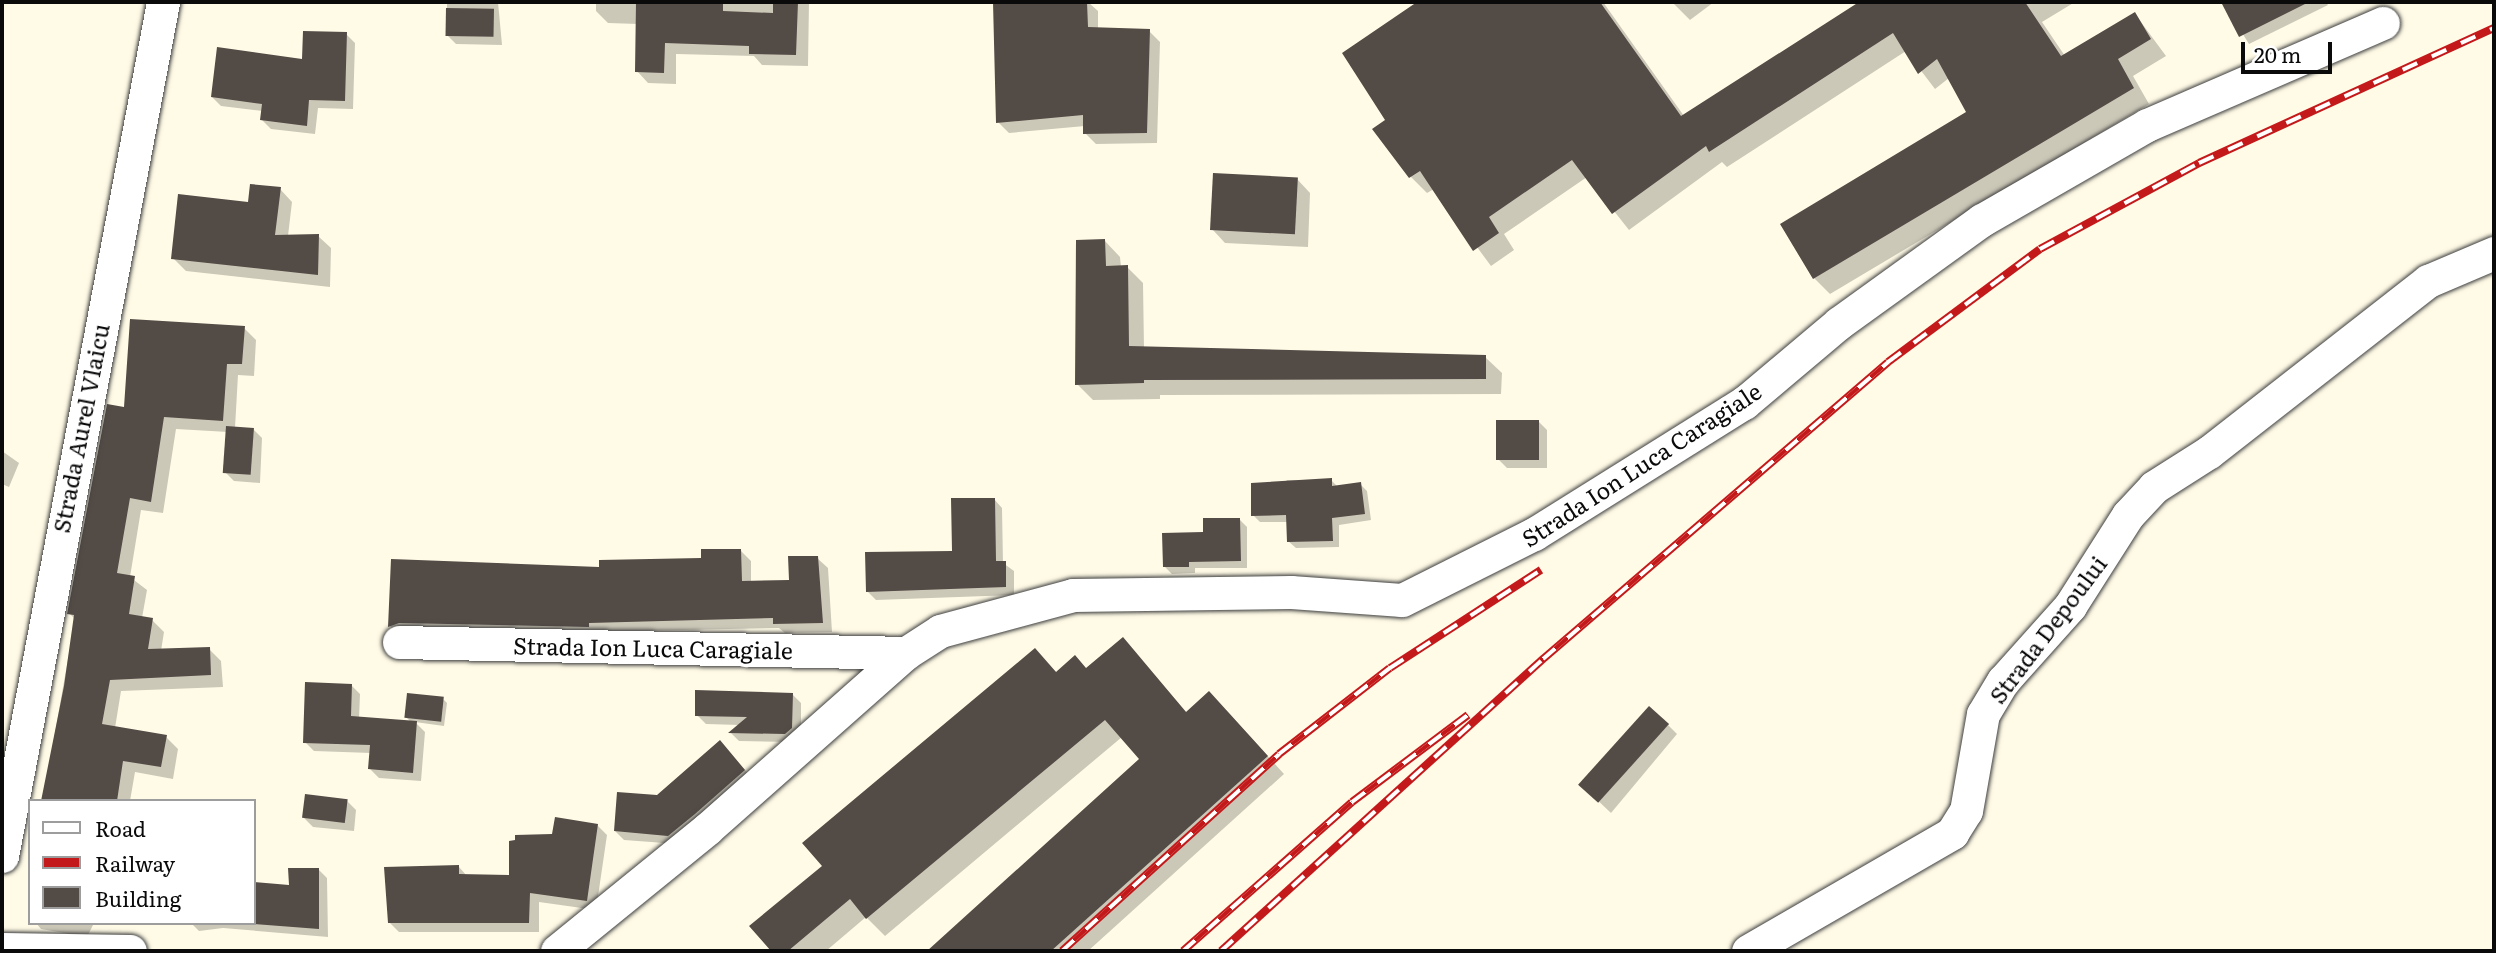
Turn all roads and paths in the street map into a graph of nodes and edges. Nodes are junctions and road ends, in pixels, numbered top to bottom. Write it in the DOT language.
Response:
graph roads {
  1 [pos="163,2"];
  2 [pos="2383,23"];
  3 [pos="2494,253"];
  4 [pos="399,642"];
  5 [pos="906,653"];
  6 [pos="2,856"];
  7 [pos="2,949"];
  8 [pos="130,951"];
  9 [pos="557,951"];
  10 [pos="1748,951"];
  1 -- 6 [label="street, Strada Aurel Vlaicu"];
  2 -- 5 [label="street, Strada Ion Luca Caragiale"];
  3 -- 10 [label="street, Strada Depoului"];
  4 -- 5 [label="street, Strada Ion Luca Caragiale"];
  5 -- 9 [label="street, Strada Ion Luca Caragiale"];
  7 -- 8 [label="street"];
}
